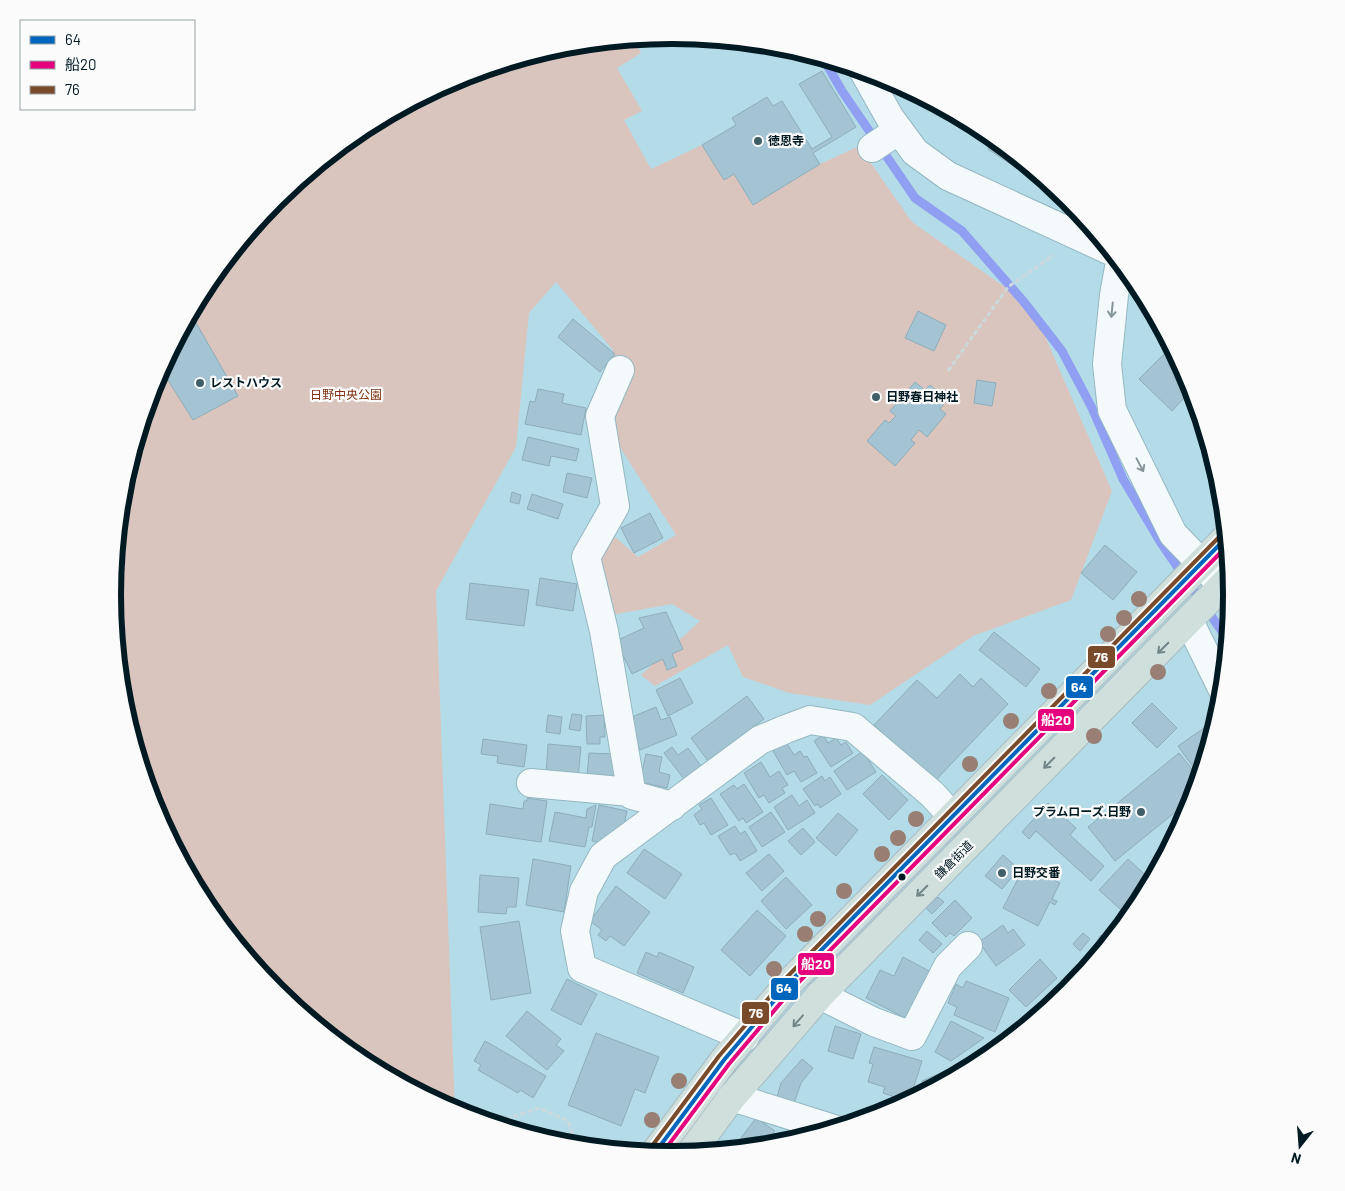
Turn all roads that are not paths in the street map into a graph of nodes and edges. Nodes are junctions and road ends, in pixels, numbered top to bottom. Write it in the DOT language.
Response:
graph roads {
  1 [pos="870,81"];
  2 [pos="1098,245"];
  3 [pos="1118,271"];
  4 [pos="620,370"];
  5 [pos="1222,543"];
  6 [pos="1201,566"];
  7 [pos="1224,584"];
  8 [pos="1193,617"];
  9 [pos="1218,678"];
  10 [pos="531,783"];
  11 [pos="632,792"];
  12 [pos="672,806"];
  13 [pos="952,816"];
  14 [pos="968,946"];
  15 [pos="820,995"];
  16 [pos="745,1037"];
  17 [pos="732,1097"];
  18 [pos="822,1126"];
  19 [pos="696,1146"];
  20 [pos="659,1147"];
  1 -- 2 [label="street"];
  3 -- 6 [label="street, one-way"];
  4 -- 11 [label="street"];
  5 -- 6 [label="main road"];
  6 -- 7 [label="street"];
  6 -- 13 [label="main road"];
  7 -- 8 [label="main road, 鎌倉街道"];
  8 -- 9 [label="street"];
  8 -- 15 [label="main road, 鎌倉街道, one-way"];
  10 -- 11 [label="street"];
  11 -- 12 [label="street"];
  12 -- 13 [label="street"];
  12 -- 16 [label="street"];
  13 -- 16 [label="main road"];
  14 -- 15 [label="street"];
  15 -- 17 [label="main road, 鎌倉街道, one-way"];
  16 -- 20 [label="main road"];
  17 -- 18 [label="street"];
  17 -- 19 [label="main road, 鎌倉街道"];
}
